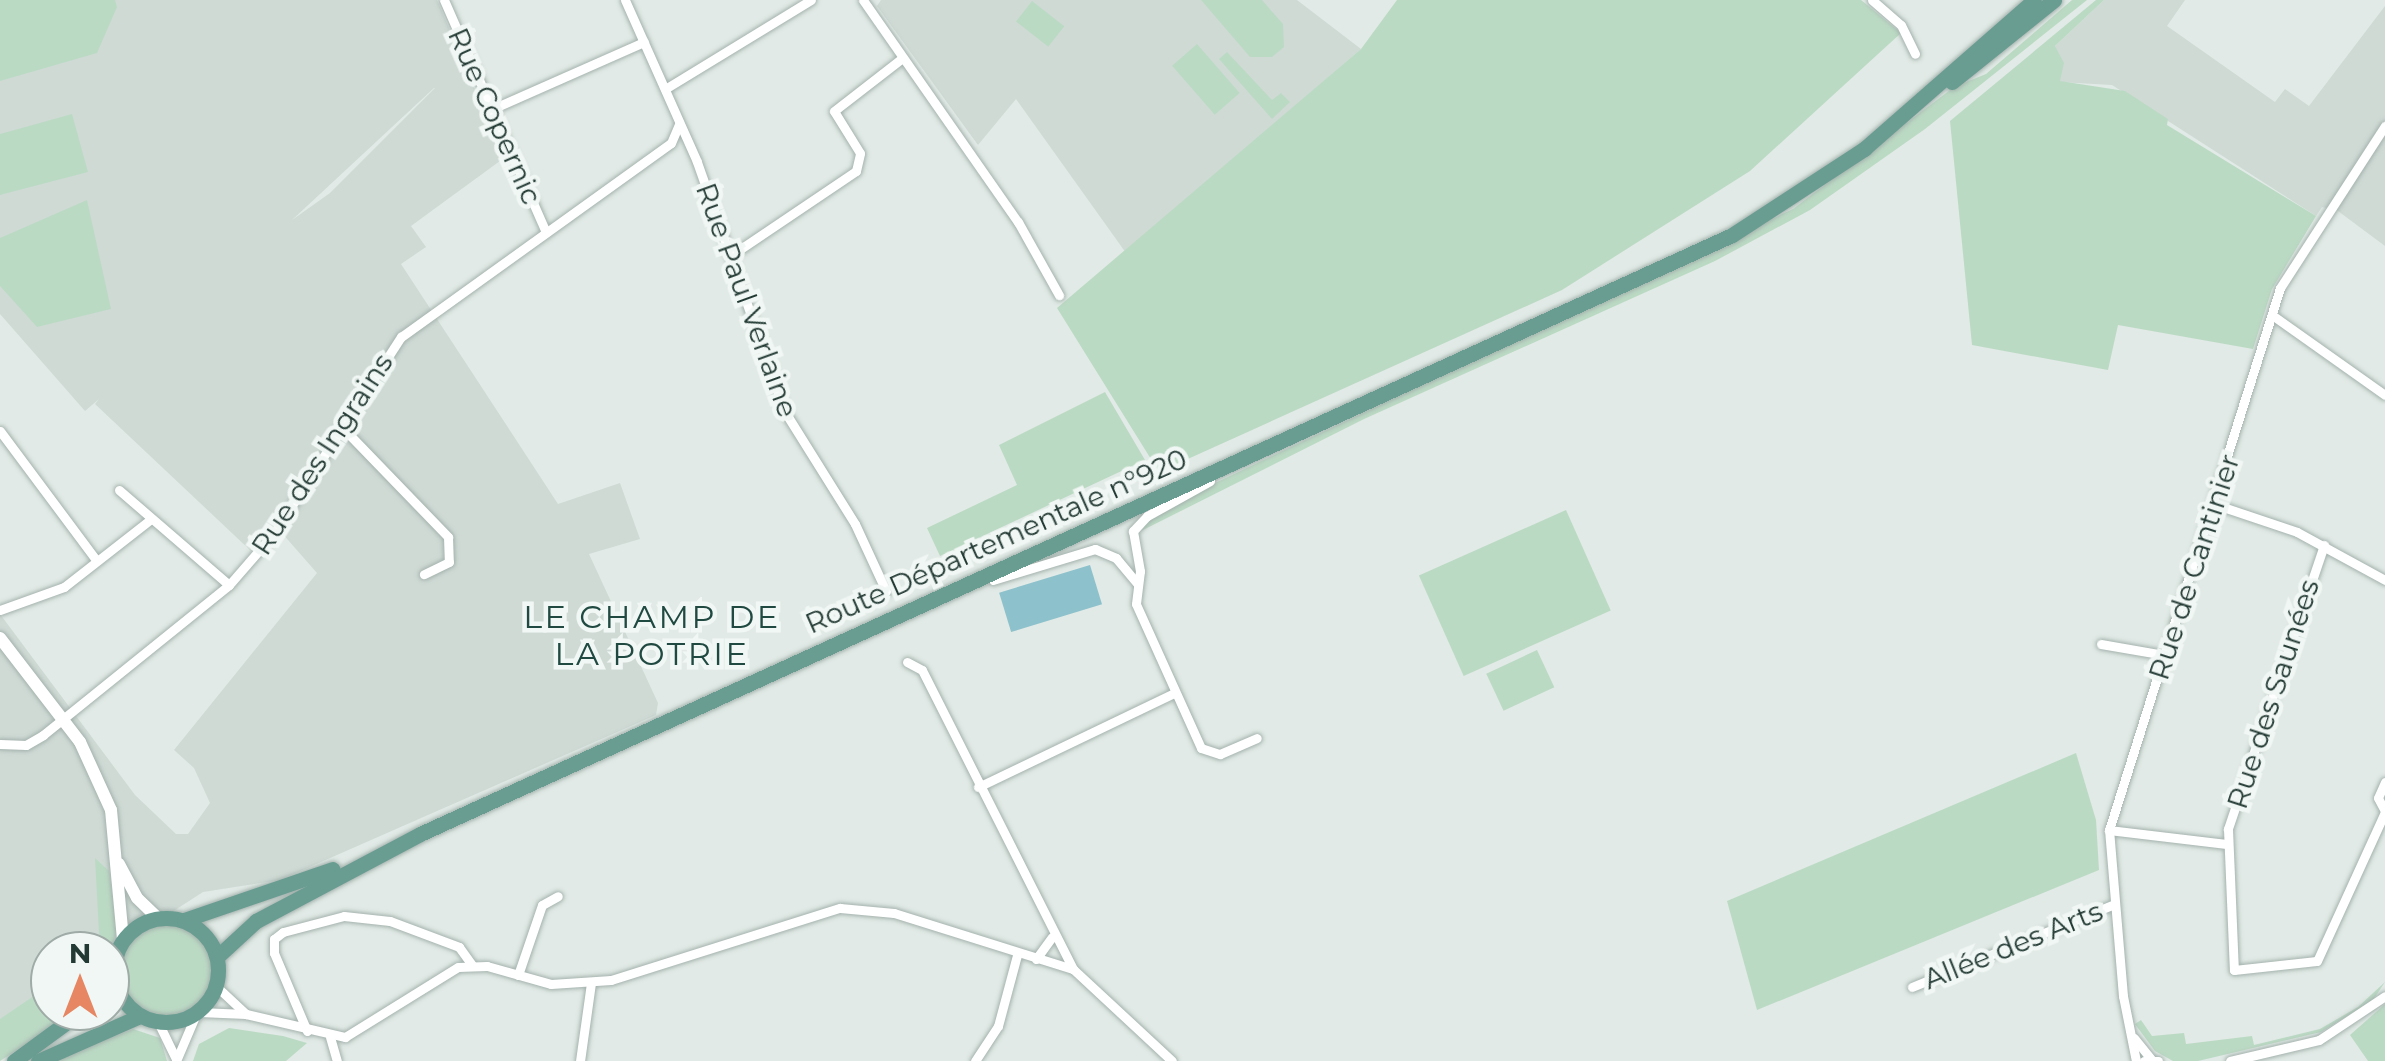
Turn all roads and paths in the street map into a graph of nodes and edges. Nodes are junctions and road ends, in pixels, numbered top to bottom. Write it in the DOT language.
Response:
graph roads {
  1 [pos="444,0"];
  2 [pos="625,0"];
  3 [pos="810,0"];
  4 [pos="863,0"];
  5 [pos="1872,0"];
  6 [pos="2034,0"];
  7 [pos="2054,0"];
  8 [pos="644,42"];
  9 [pos="1915,54"];
  10 [pos="901,59"];
  11 [pos="664,89"];
  12 [pos="1935,91"];
  13 [pos="492,109"];
  14 [pos="679,124"];
  15 [pos="2384,128"];
  16 [pos="546,232"];
  17 [pos="730,256"];
  18 [pos="1059,294"];
  19 [pos="2272,315"];
  20 [pos="2380,381"];
  21 [pos="2385,394"];
  22 [pos="340,425"];
  23 [pos="0,431"];
  24 [pos="1295,434"];
  25 [pos="119,490"];
  26 [pos="2216,505"];
  27 [pos="152,519"];
  28 [pos="2324,545"];
  29 [pos="96,560"];
  30 [pos="424,574"];
  31 [pos="2385,580"];
  32 [pos="1137,583"];
  33 [pos="229,585"];
  34 [pos="886,592"];
  35 [pos="925,601"];
  36 [pos="0,610"];
  37 [pos="0,638"];
  38 [pos="2101,644"];
  39 [pos="2165,654"];
  40 [pos="907,662"];
  41 [pos="1174,693"];
  42 [pos="62,717"];
  43 [pos="1257,738"];
  44 [pos="0,744"];
  45 [pos="2385,782"];
  46 [pos="978,786"];
  47 [pos="2385,811"];
  48 [pos="2109,830"];
  49 [pos="420,834"];
  50 [pos="2226,844"];
  51 [pos="118,864"];
  52 [pos="558,896"];
  53 [pos="2114,904"];
  54 [pos="158,918"];
  55 [pos="184,920"];
  56 [pos="122,931"];
  57 [pos="130,936"];
  58 [pos="1052,937"];
  59 [pos="1017,954"];
  60 [pos="218,956"];
  61 [pos="1036,959"];
  62 [pos="472,966"];
  63 [pos="1074,968"];
  64 [pos="518,975"];
  65 [pos="592,983"];
  66 [pos="217,986"];
  67 [pos="1912,986"];
  68 [pos="2385,996"];
  69 [pos="130,1005"];
  70 [pos="197,1013"];
  71 [pos="246,1014"];
  72 [pos="140,1016"];
  73 [pos="158,1022"];
  74 [pos="55,1031"];
  75 [pos="308,1031"];
  76 [pos="2132,1036"];
  77 [pos="330,1037"];
  78 [pos="176,1060"];
  79 [pos="2151,1060"];
  80 [pos="14,1061"];
  81 [pos="38,1061"];
  82 [pos="337,1061"];
  83 [pos="580,1061"];
  84 [pos="976,1061"];
  85 [pos="1172,1061"];
  86 [pos="2136,1061"];
  87 [pos="2230,1061"];
  1 -- 13 [label="street, Rue Copernic"];
  2 -- 8 [label="street, Rue Paul Verlaine"];
  3 -- 11 [label="street"];
  4 -- 10 [label="street"];
  5 -- 9 [label="street"];
  6 -- 12 [label="main road"];
  7 -- 12 [label="main road"];
  8 -- 11 [label="street, Rue Paul Verlaine"];
  8 -- 13 [label="street"];
  10 -- 17 [label="street"];
  10 -- 18 [label="street"];
  11 -- 14 [label="street, Rue Paul Verlaine"];
  12 -- 24 [label="main road, Route Départementale n°920"];
  13 -- 16 [label="street, Rue Copernic"];
  14 -- 16 [label="street, Rue des Ingrains"];
  14 -- 17 [label="street, Rue Paul Verlaine"];
  15 -- 19 [label="street, Rue de Cantinier"];
  16 -- 22 [label="street, Rue des Ingrains"];
  17 -- 34 [label="street, Rue Paul Verlaine"];
  19 -- 20 [label="street"];
  19 -- 26 [label="street, Rue de Cantinier"];
  20 -- 21 [label="street"];
  22 -- 30 [label="street"];
  22 -- 33 [label="street, Rue des Ingrains"];
  23 -- 29 [label="street"];
  24 -- 32 [label="street"];
  24 -- 35 [label="main road, Route Départementale n°920"];
  25 -- 27 [label="street"];
  26 -- 28 [label="street"];
  26 -- 39 [label="street, Rue de Cantinier"];
  27 -- 29 [label="street"];
  27 -- 33 [label="street"];
  28 -- 31 [label="street"];
  28 -- 50 [label="street, Rue des Saunées"];
  29 -- 36 [label="street"];
  32 -- 35 [label="street"];
  32 -- 41 [label="street"];
  33 -- 42 [label="street, Rue des Ingrains"];
  35 -- 49 [label="main road, Route Départementale n°920"];
  37 -- 42 [label="street"];
  38 -- 39 [label="street"];
  39 -- 48 [label="street, Rue de Cantinier"];
  40 -- 46 [label="street"];
  41 -- 43 [label="street"];
  41 -- 46 [label="street"];
  42 -- 44 [label="street, Rue des Ingrains"];
  42 -- 51 [label="street"];
  45 -- 47 [label="street, Rue des Saunées"];
  46 -- 58 [label="street"];
  47 -- 50 [label="street, Rue des Saunées"];
  48 -- 50 [label="street, Rue des Saunées"];
  48 -- 53 [label="street, Rue de Cantinier"];
  49 -- 55 [label="main road"];
  49 -- 60 [label="main road"];
  51 -- 54 [label="street"];
  51 -- 56 [label="street"];
  52 -- 64 [label="street"];
  53 -- 67 [label="street, Allée des Arts"];
  53 -- 76 [label="street, Rue de Cantinier"];
  54 -- 55 [label="main road"];
  54 -- 57 [label="main road"];
  55 -- 60 [label="main road"];
  58 -- 61 [label="street"];
  58 -- 63 [label="street"];
  59 -- 61 [label="street"];
  59 -- 65 [label="street"];
  59 -- 84 [label="street"];
  60 -- 66 [label="main road"];
  61 -- 63 [label="street"];
  62 -- 64 [label="street"];
  62 -- 75 [label="street"];
  62 -- 77 [label="street"];
  63 -- 85 [label="street"];
  64 -- 65 [label="street"];
  65 -- 83 [label="street"];
  66 -- 70 [label="main road"];
  66 -- 71 [label="street"];
  68 -- 87 [label="street"];
  69 -- 72 [label="main road"];
  70 -- 71 [label="street"];
  70 -- 73 [label="main road"];
  70 -- 78 [label="street"];
  71 -- 75 [label="street"];
  72 -- 73 [label="main road"];
  72 -- 81 [label="main road"];
  73 -- 78 [label="street"];
  74 -- 80 [label="main road"];
  75 -- 77 [label="street"];
  76 -- 79 [label="street"];
  76 -- 86 [label="street, Rue de Cantinier"];
  77 -- 82 [label="street"];
}
